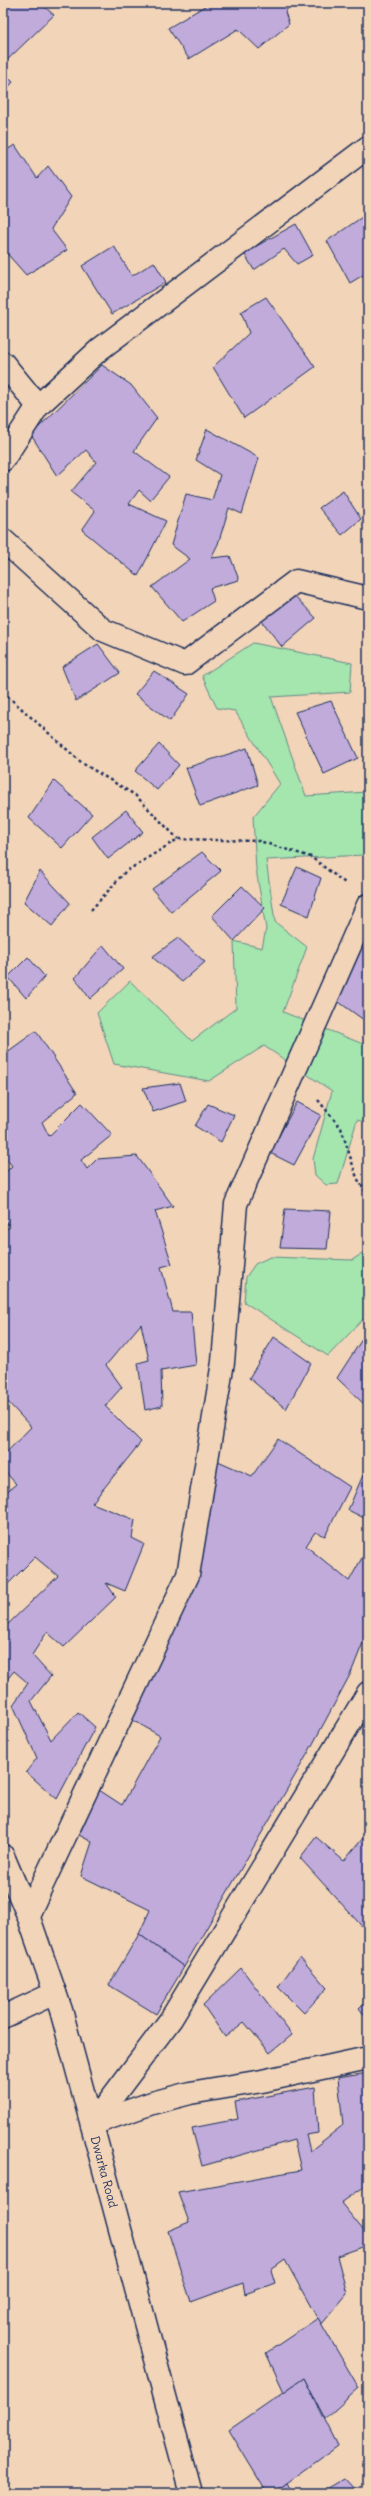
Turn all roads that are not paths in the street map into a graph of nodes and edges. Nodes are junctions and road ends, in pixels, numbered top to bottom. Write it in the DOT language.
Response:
graph roads {
  1 [pos="368,147"];
  2 [pos="3,363"];
  3 [pos="38,406"];
  4 [pos="3,460"];
  5 [pos="3,540"];
  6 [pos="368,598"];
  7 [pos="368,905"];
  8 [pos="368,1693"];
  9 [pos="3,1856"];
  10 [pos="28,1915"];
  11 [pos="56,1993"];
  12 [pos="3,2017"];
  13 [pos="368,2058"];
  14 [pos="92,2124"];
  15 [pos="190,2493"];
  1 -- 3 [label="street"];
  2 -- 3 [label="street"];
  3 -- 4 [label="street"];
  5 -- 6 [label="street"];
  7 -- 10 [label="street"];
  8 -- 14 [label="street"];
  9 -- 10 [label="street, Dwarka Road"];
  10 -- 11 [label="street, Dwarka Road"];
  11 -- 12 [label="street"];
  11 -- 14 [label="street, Dwarka Road"];
  13 -- 14 [label="street"];
  14 -- 15 [label="street, Dwarka Road"];
}
